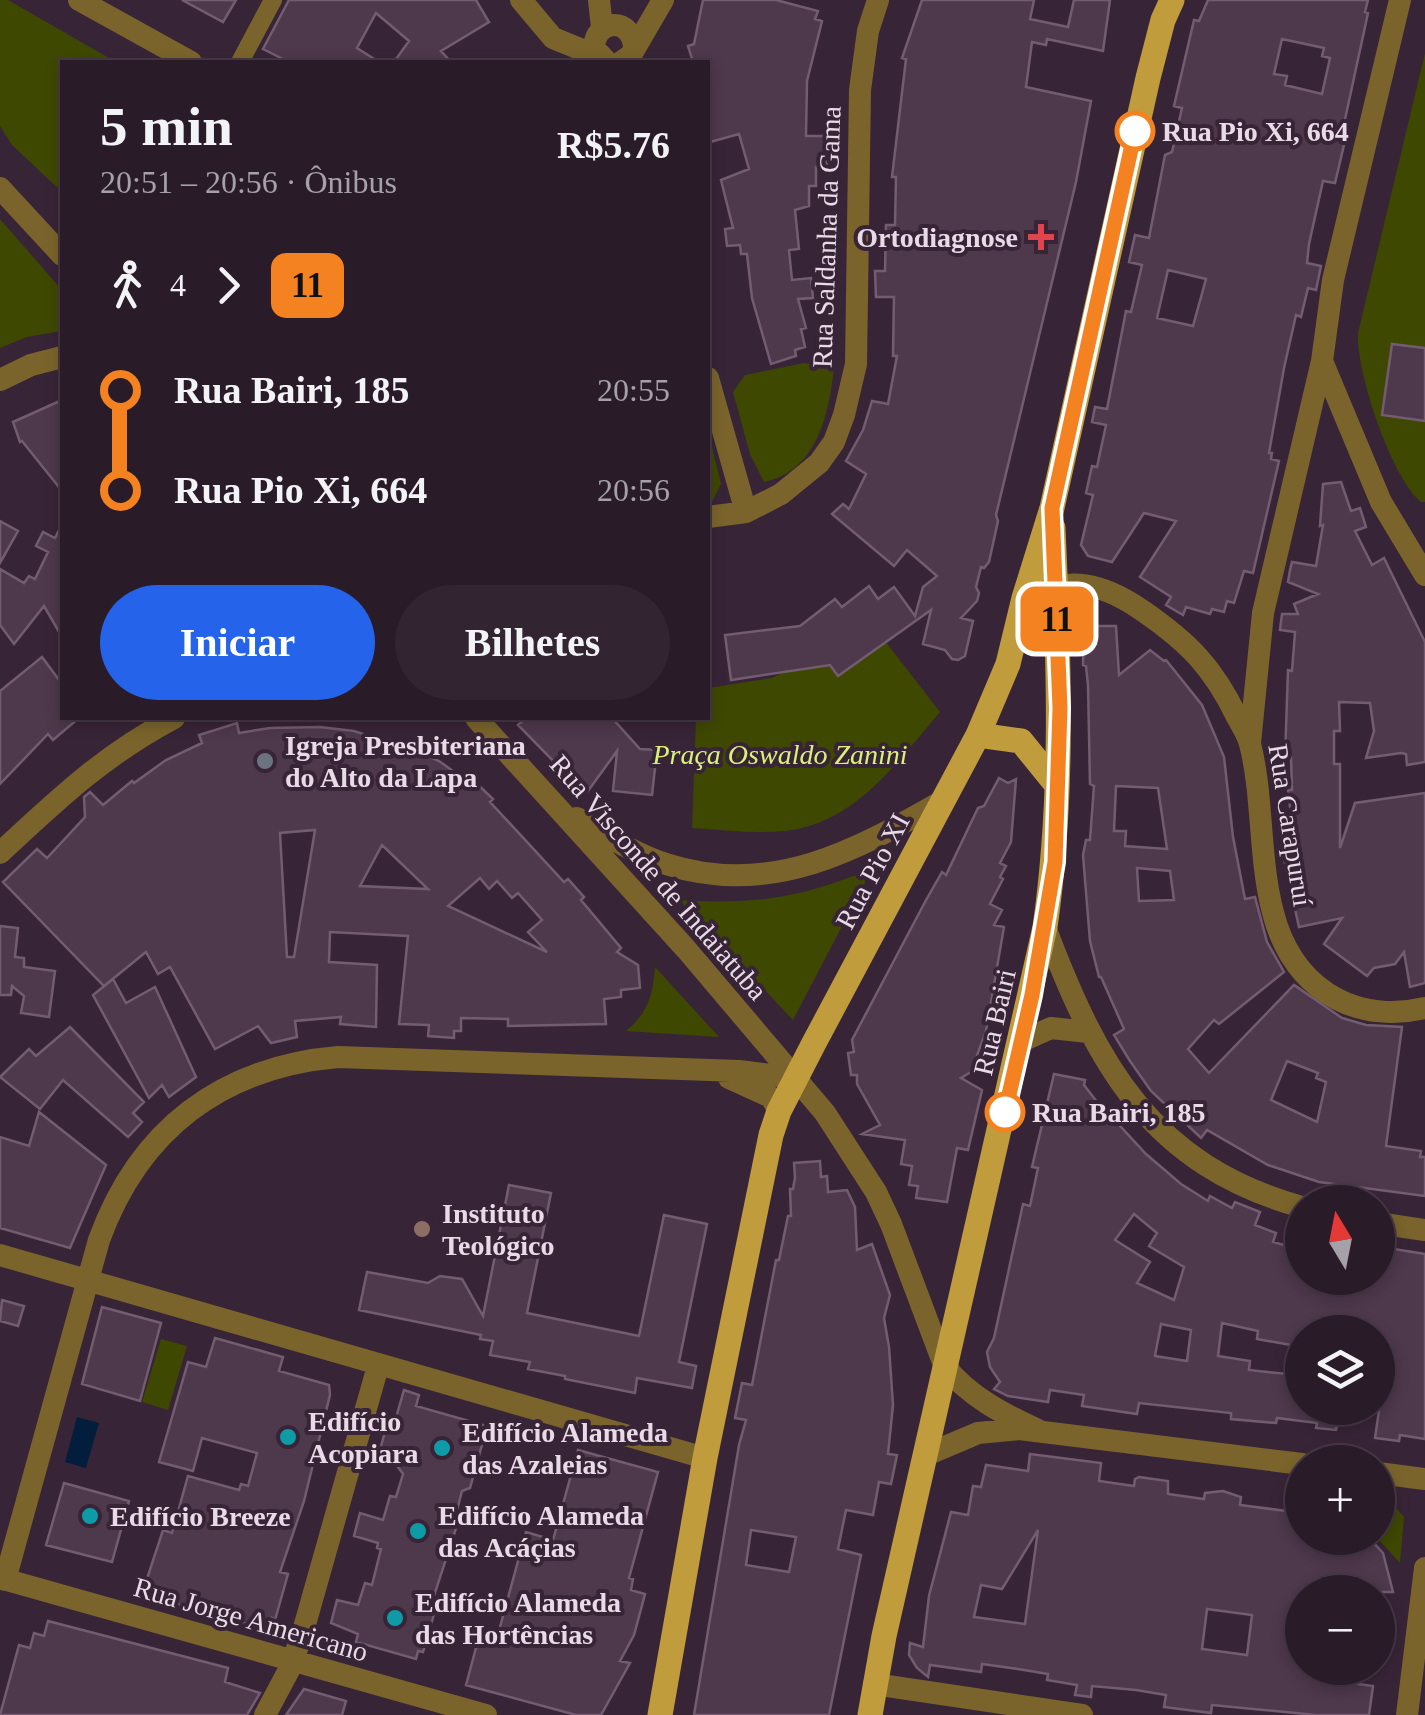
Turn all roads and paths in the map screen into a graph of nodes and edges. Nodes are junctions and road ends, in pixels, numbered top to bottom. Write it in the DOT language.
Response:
graph roads {
  1 [pos="79,0"];
  2 [pos="272,0"];
  3 [pos="521,0"];
  4 [pos="602,0"];
  5 [pos="878,0"];
  6 [pos="1172,0"];
  7 [pos="1400,0"];
  8 [pos="663,3"];
  9 [pos="615,47"];
  10 [pos="187,60"];
  11 [pos="241,60"];
  12 [pos="0,188"];
  13 [pos="60,253"];
  14 [pos="60,358"];
  15 [pos="1322,362"];
  16 [pos="0,380"];
  17 [pos="710,385"];
  18 [pos="1052,508"];
  19 [pos="746,512"];
  20 [pos="710,517"];
  21 [pos="1414,536"];
  22 [pos="1425,575"];
  23 [pos="1056,585"];
  24 [pos="1122,596"];
  25 [pos="1024,598"];
  26 [pos="1057,616"];
  27 [pos="170,720"];
  28 [pos="478,720"];
  29 [pos="978,735"];
  30 [pos="1250,743"];
  31 [pos="1056,784"];
  32 [pos="944,800"];
  33 [pos="558,806"];
  34 [pos="0,852"];
  35 [pos="1045,927"];
  36 [pos="1425,1008"];
  37 [pos="1088,1032"];
  38 [pos="1022,1041"];
  39 [pos="712,1071"];
  40 [pos="796,1078"];
  41 [pos="779,1111"];
  42 [pos="1285,1200"];
  43 [pos="1395,1226"];
  44 [pos="1425,1230"];
  45 [pos="0,1255"];
  46 [pos="88,1281"];
  47 [pos="944,1365"];
  48 [pos="378,1366"];
  49 [pos="1038,1430"];
  50 [pos="926,1456"];
  51 [pos="706,1458"];
  52 [pos="1285,1462"];
  53 [pos="1395,1476"];
  54 [pos="1425,1480"];
  55 [pos="1425,1568"];
  56 [pos="3,1579"];
  57 [pos="292,1662"];
  58 [pos="874,1684"];
  59 [pos="266,1715"];
  60 [pos="486,1715"];
  61 [pos="660,1715"];
  62 [pos="870,1715"];
  63 [pos="1082,1715"];
  64 [pos="1406,1715"];
  1 -- 10 [label="street"];
  2 -- 11 [label="street"];
  3 -- 9 [label="street"];
  4 -- 9 [label="street"];
  5 -- 19 [label="street, Rua Saldanha da Gama"];
  6 -- 18 [label="main road, Rua Pio XI"];
  7 -- 15 [label="street"];
  8 -- 9 [label="street"];
  12 -- 13 [label="street"];
  14 -- 16 [label="street"];
  15 -- 21 [label="street"];
  15 -- 30 [label="street"];
  17 -- 19 [label="street"];
  18 -- 23 [label="main road, Rua Bairi"];
  18 -- 25 [label="main road, Rua Pio XI"];
  19 -- 20 [label="street, Rua Saldanha da Gama"];
  21 -- 22 [label="street"];
  23 -- 24 [label="street, Rua Carapuruí"];
  23 -- 25 [label="street, Rua Carapuruí"];
  23 -- 26 [label="main road, Rua Bairi"];
  24 -- 26 [label="street"];
  24 -- 30 [label="street, Rua Carapuruí"];
  25 -- 29 [label="main road, Rua Pio XI"];
  26 -- 31 [label="main road, Rua Bairi"];
  27 -- 34 [label="street"];
  28 -- 33 [label="street, Rua Visconde de Indaiatuba"];
  29 -- 31 [label="main road"];
  29 -- 32 [label="main road, Rua Pio XI"];
  30 -- 36 [label="street, Rua Carapuruí"];
  31 -- 35 [label="main road, Rua Bairi"];
  32 -- 33 [label="street"];
  32 -- 40 [label="main road, Rua Pio XI"];
  33 -- 40 [label="street, Rua Visconde de Indaiatuba"];
  35 -- 37 [label="street"];
  35 -- 38 [label="main road, Rua Bairi"];
  37 -- 38 [label="street"];
  37 -- 42 [label="street"];
  38 -- 47 [label="main road, Rua Bairi"];
  39 -- 40 [label="street"];
  39 -- 41 [label="street"];
  39 -- 46 [label="street"];
  40 -- 41 [label="main road, Rua Pio XI"];
  40 -- 47 [label="street, Rua Visconde de Indaiatuba"];
  41 -- 51 [label="main road, Rua Pio XI"];
  43 -- 44 [label="street"];
  45 -- 46 [label="street"];
  46 -- 48 [label="street"];
  46 -- 56 [label="street"];
  47 -- 49 [label="street"];
  47 -- 50 [label="main road, Rua Bairi"];
  48 -- 51 [label="street"];
  48 -- 57 [label="street"];
  49 -- 50 [label="street"];
  49 -- 52 [label="street"];
  50 -- 58 [label="main road, Rua Bairi"];
  51 -- 61 [label="main road, Rua Pio XI"];
  53 -- 54 [label="street"];
  55 -- 64 [label="street"];
  56 -- 57 [label="street, Rua Jorge Americano"];
  57 -- 59 [label="street"];
  57 -- 60 [label="street, Rua Jorge Americano"];
  58 -- 62 [label="main road, Rua Bairi"];
  58 -- 63 [label="street"];
}
